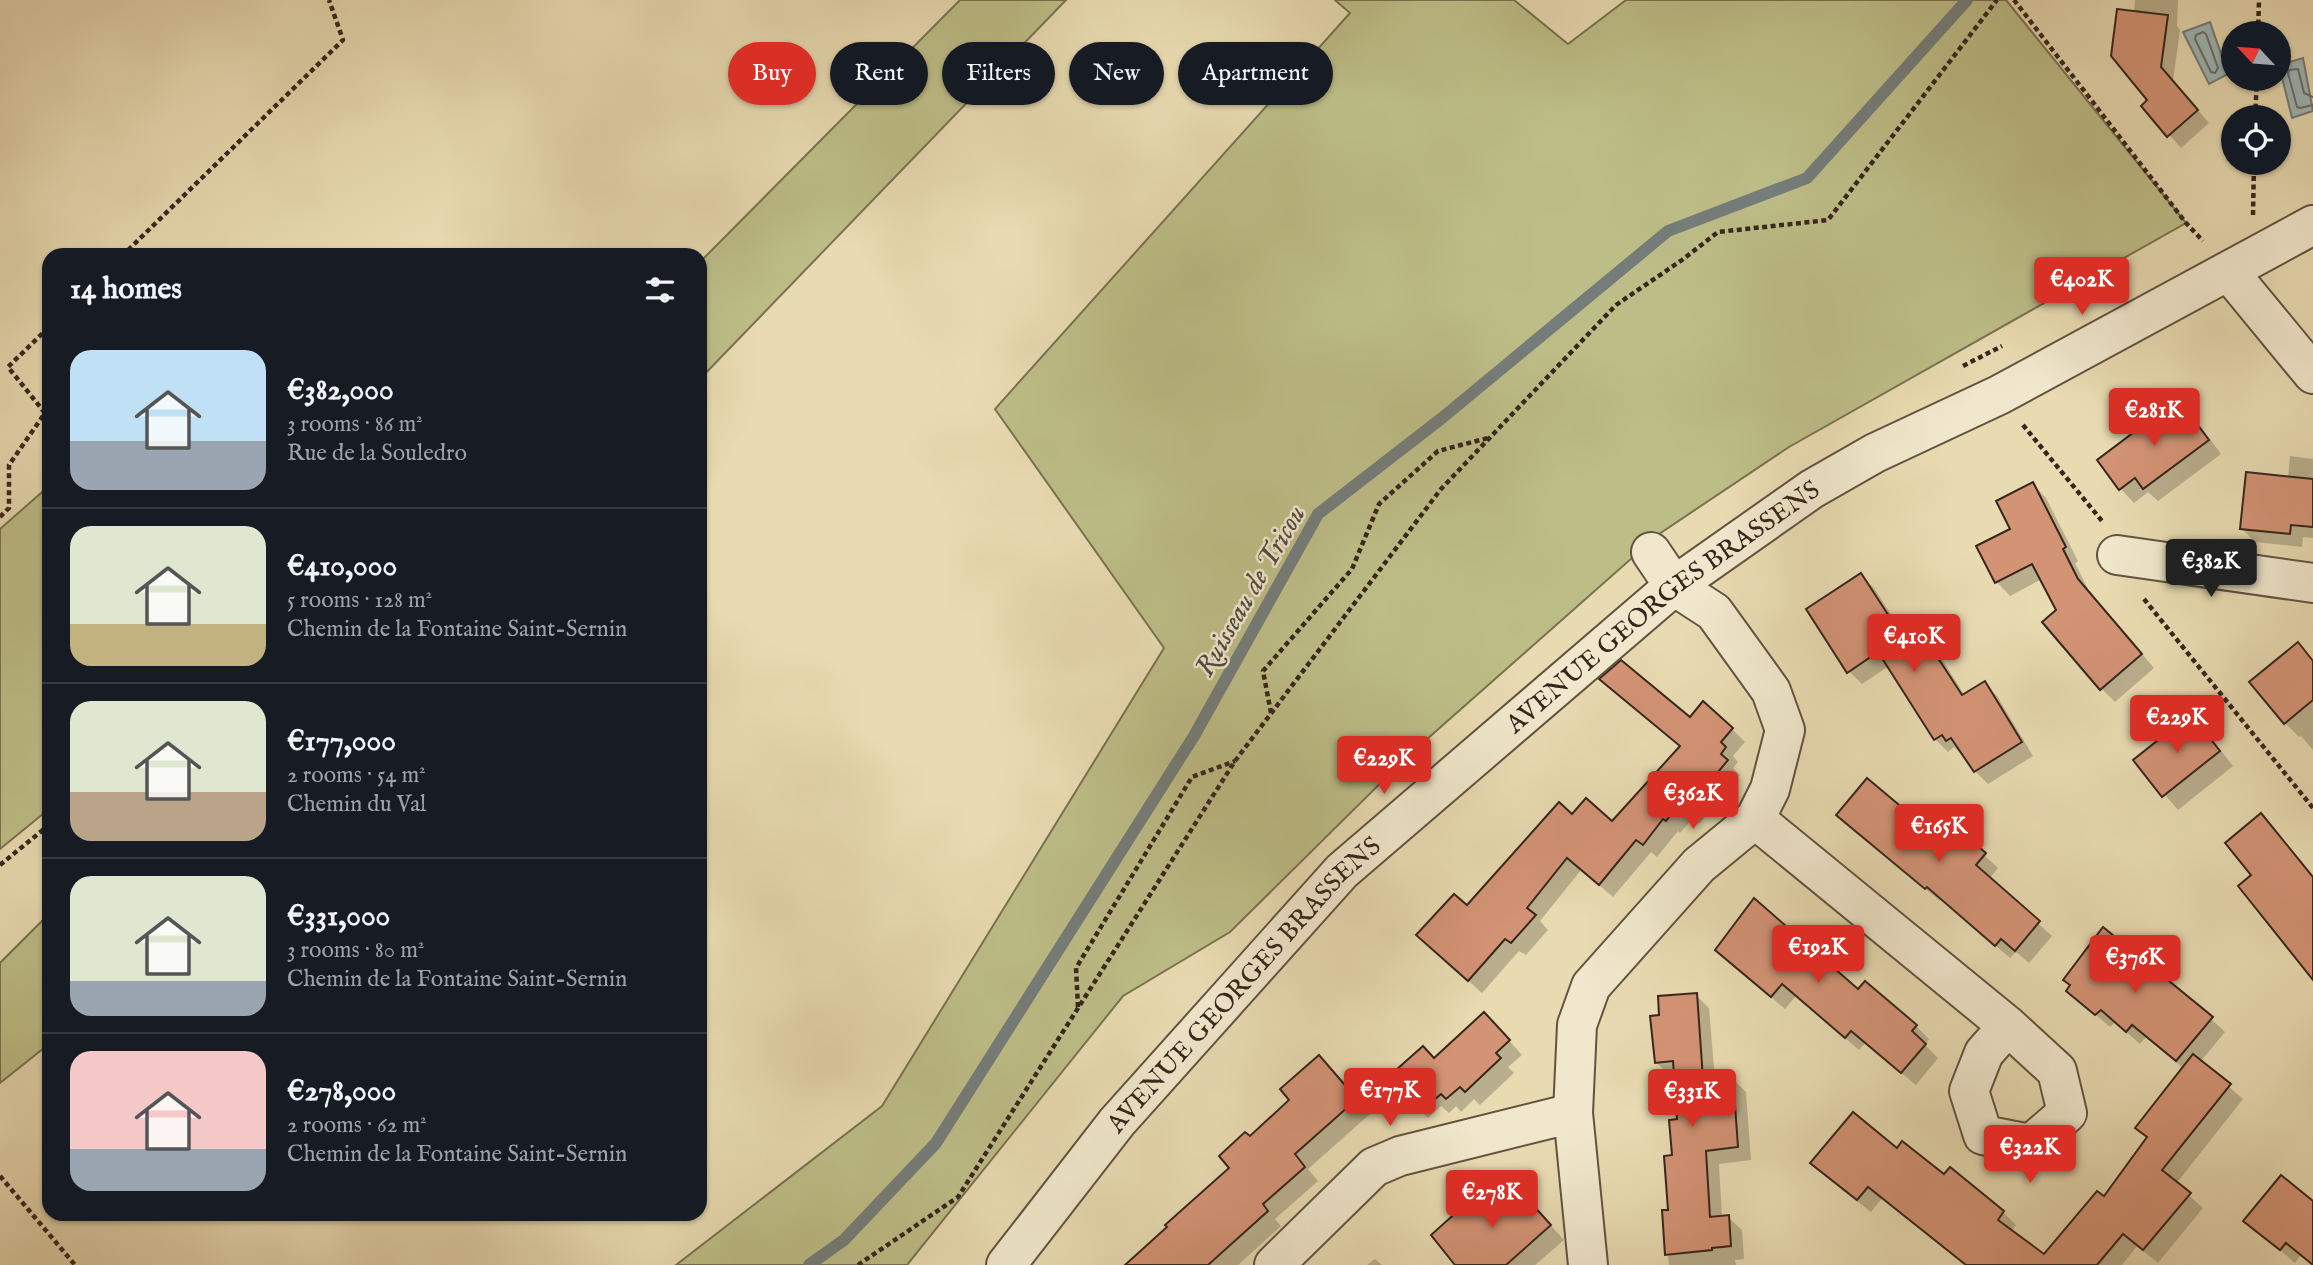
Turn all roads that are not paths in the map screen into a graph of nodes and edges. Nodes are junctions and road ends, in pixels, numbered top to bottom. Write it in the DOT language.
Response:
graph roads {
  1 [pos="2313,225"];
  2 [pos="2229,272"];
  3 [pos="2313,374"];
  4 [pos="1651,552"];
  5 [pos="2117,555"];
  6 [pos="2313,583"];
  7 [pos="1674,586"];
  8 [pos="1755,819"];
  9 [pos="2008,1026"];
  10 [pos="1573,1113"];
  11 [pos="1006,1265"];
  12 [pos="1275,1265"];
  13 [pos="1588,1265"];
  1 -- 2 [label="street, AVENUE GEORGES BRASSENS"];
  2 -- 3 [label="street"];
  2 -- 7 [label="street, AVENUE GEORGES BRASSENS"];
  4 -- 7 [label="street"];
  5 -- 6 [label="street"];
  7 -- 8 [label="street"];
  7 -- 11 [label="street, AVENUE GEORGES BRASSENS"];
  8 -- 9 [label="street"];
  8 -- 10 [label="street"];
  10 -- 12 [label="street"];
  10 -- 13 [label="street"];
}
